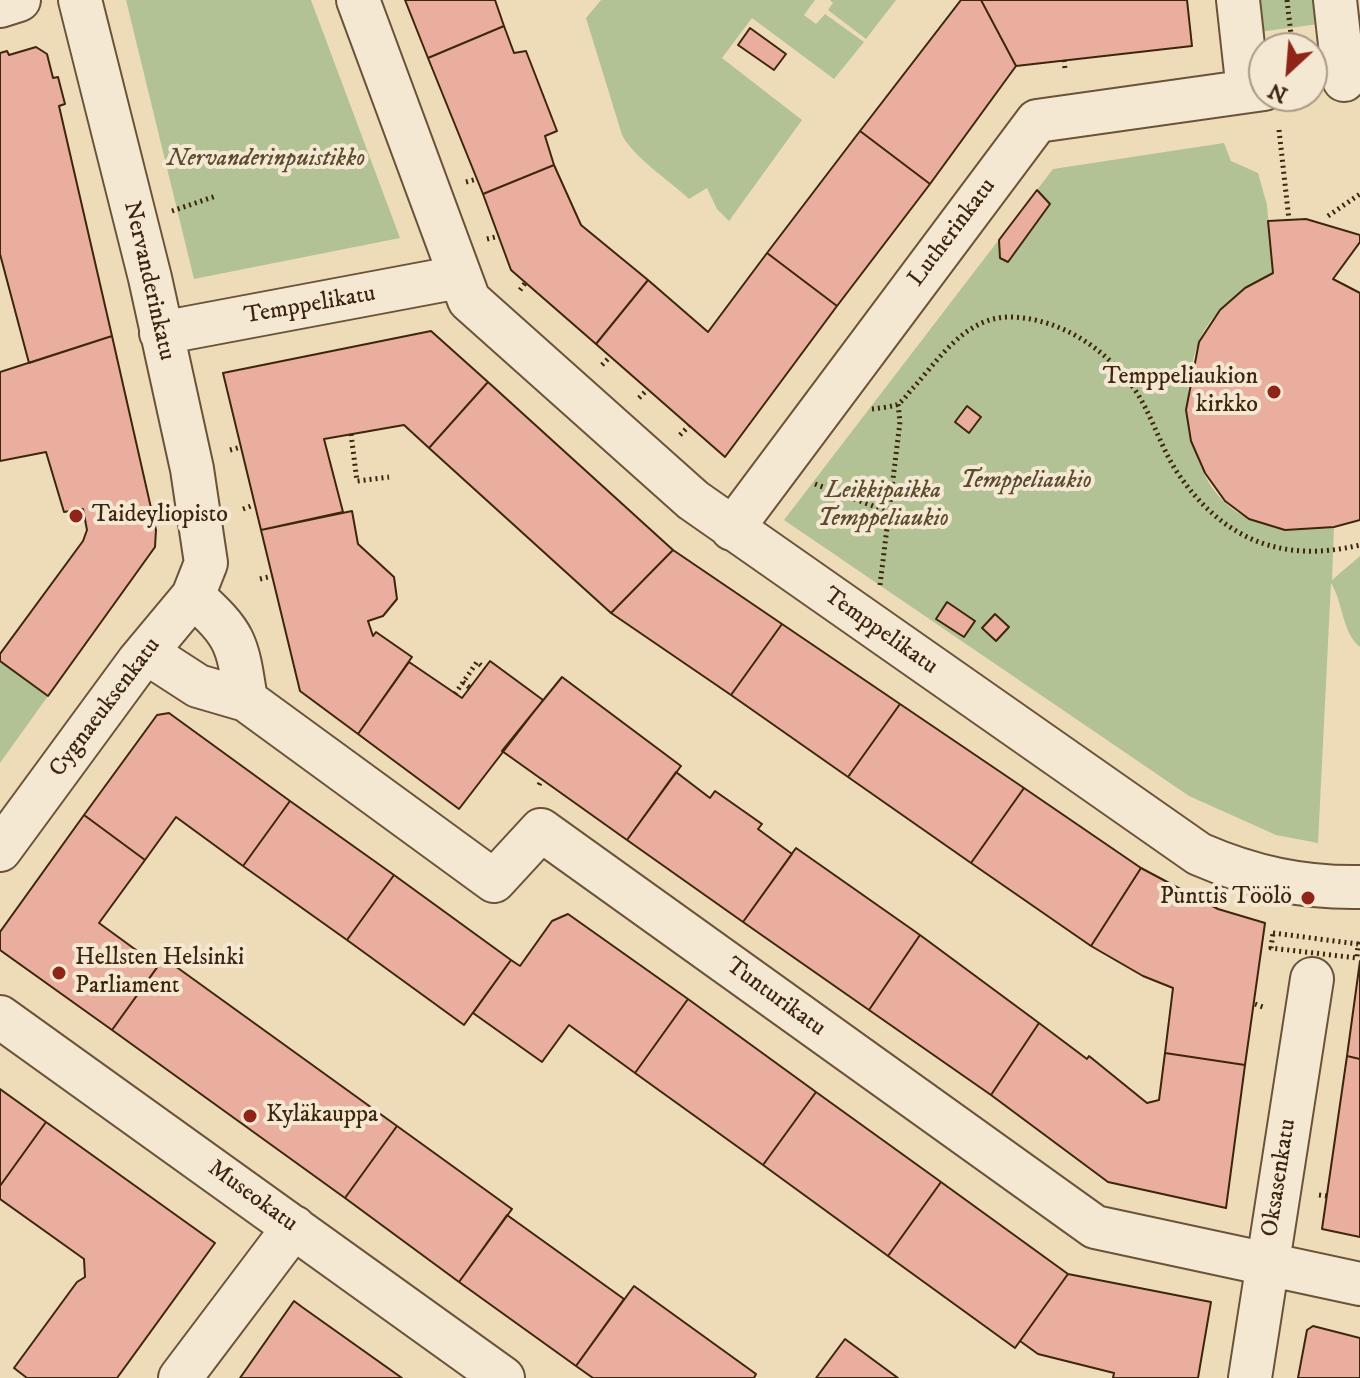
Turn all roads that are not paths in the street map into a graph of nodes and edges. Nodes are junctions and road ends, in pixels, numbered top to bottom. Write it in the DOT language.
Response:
graph roads {
  1 [pos="19,0"];
  2 [pos="80,0"];
  3 [pos="358,0"];
  4 [pos="1238,0"];
  5 [pos="1335,0"];
  6 [pos="0,6"];
  7 [pos="1248,50"];
  8 [pos="1339,80"];
  9 [pos="1248,91"];
  10 [pos="459,277"];
  11 [pos="161,333"];
  12 [pos="732,529"];
  13 [pos="200,580"];
  14 [pos="147,653"];
  15 [pos="246,700"];
  16 [pos="0,850"];
  17 [pos="1360,887"];
  18 [pos="1312,979"];
  19 [pos="0,1017"];
  20 [pos="294,1227"];
  21 [pos="1267,1263"];
  22 [pos="1360,1284"];
  23 [pos="180,1378"];
  24 [pos="503,1378"];
  25 [pos="1250,1378"];
  1 -- 6 [label="street"];
  2 -- 11 [label="street, Nervanderinkatu"];
  3 -- 10 [label="street, Temppelikatu"];
  4 -- 7 [label="street"];
  5 -- 8 [label="street"];
  9 -- 12 [label="street, Lutherinkatu"];
  10 -- 11 [label="street, Temppelikatu"];
  10 -- 12 [label="street, Temppelikatu"];
  11 -- 13 [label="street, Nervanderinkatu"];
  12 -- 17 [label="street, Temppelikatu"];
  13 -- 14 [label="street, Cygnaeuksenkatu"];
  13 -- 15 [label="street"];
  14 -- 15 [label="street, Tunturikatu"];
  14 -- 16 [label="street, Cygnaeuksenkatu"];
  15 -- 21 [label="street, Tunturikatu"];
  18 -- 21 [label="street, Oksasenkatu"];
  19 -- 20 [label="street, Museokatu"];
  20 -- 23 [label="street"];
  20 -- 24 [label="street, Museokatu"];
  21 -- 22 [label="street, Tunturikatu"];
  21 -- 25 [label="street, Oksasenkatu"];
}
